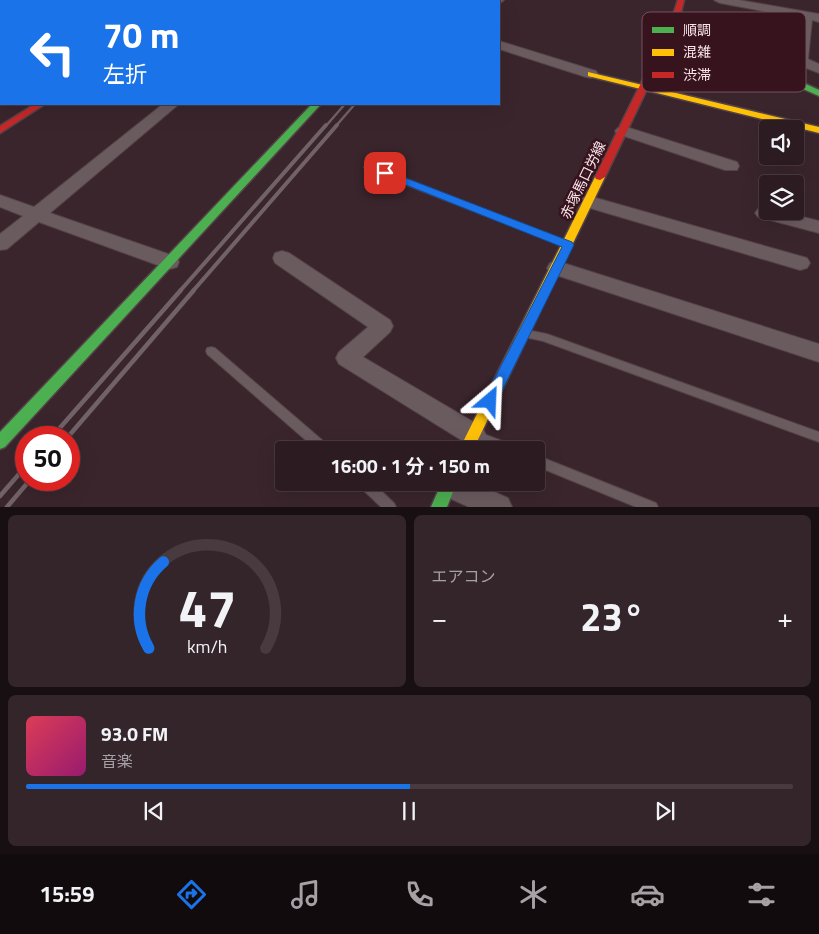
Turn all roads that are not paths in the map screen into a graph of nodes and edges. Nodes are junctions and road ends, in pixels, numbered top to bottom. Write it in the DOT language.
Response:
graph roads {
  1 [pos="720,0"];
  2 [pos="786,12"];
  3 [pos="813,17"];
  4 [pos="806,43"];
  5 [pos="500,45"];
  6 [pos="806,63"];
  7 [pos="819,69"];
  8 [pos="591,74"];
  9 [pos="806,77"];
  10 [pos="819,83"];
  11 [pos="642,85"];
  12 [pos="806,87"];
  13 [pos="642,92"];
  14 [pos="669,92"];
  15 [pos="819,93"];
  16 [pos="39,105"];
  17 [pos="171,105"];
  18 [pos="316,105"];
  19 [pos="0,130"];
  20 [pos="819,130"];
  21 [pos="623,131"];
  22 [pos="732,166"];
  23 [pos="368,167"];
  24 [pos="0,201"];
  25 [pos="590,202"];
  26 [pos="37,214"];
  27 [pos="792,220"];
  28 [pos="819,227"];
  29 [pos="0,244"];
  30 [pos="568,245"];
  31 [pos="282,258"];
  32 [pos="170,262"];
  33 [pos="800,264"];
  34 [pos="557,268"];
  35 [pos="524,333"];
  36 [pos="211,351"];
  37 [pos="819,353"];
  38 [pos="819,437"];
  39 [pos="315,441"];
  40 [pos="469,441"];
  41 [pos="470,441"];
  42 [pos="0,442"];
  43 [pos="545,464"];
  44 [pos="373,491"];
  45 [pos="446,491"];
  46 [pos="390,506"];
  47 [pos="498,506"];
  48 [pos="652,506"];
  1 -- 2 [label="street"];
  3 -- 4 [label="street"];
  5 -- 8 [label="street"];
  6 -- 7 [label="street"];
  8 -- 11 [label="street"];
  9 -- 10 [label="street"];
  12 -- 15 [label="street"];
  13 -- 21 [label="street, 赤塚馬口労線"];
  14 -- 20 [label="street"];
  16 -- 19 [label="street"];
  17 -- 26 [label="street"];
  18 -- 32 [label="street"];
  21 -- 22 [label="street"];
  21 -- 25 [label="street, 赤塚馬口労線"];
  23 -- 30 [label="lane"];
  24 -- 26 [label="street"];
  25 -- 30 [label="street, 赤塚馬口労線"];
  25 -- 33 [label="street"];
  26 -- 29 [label="street"];
  26 -- 32 [label="street"];
  27 -- 28 [label="street"];
  30 -- 34 [label="street, 赤塚馬口労線"];
  31 -- 40 [label="street"];
  32 -- 42 [label="street"];
  34 -- 35 [label="street, 赤塚馬口労線"];
  34 -- 37 [label="street"];
  35 -- 38 [label="lane"];
  35 -- 41 [label="street, 赤塚馬口労線"];
  36 -- 39 [label="lane"];
  43 -- 48 [label="lane"];
  44 -- 46 [label="lane"];
  45 -- 47 [label="street"];
}
